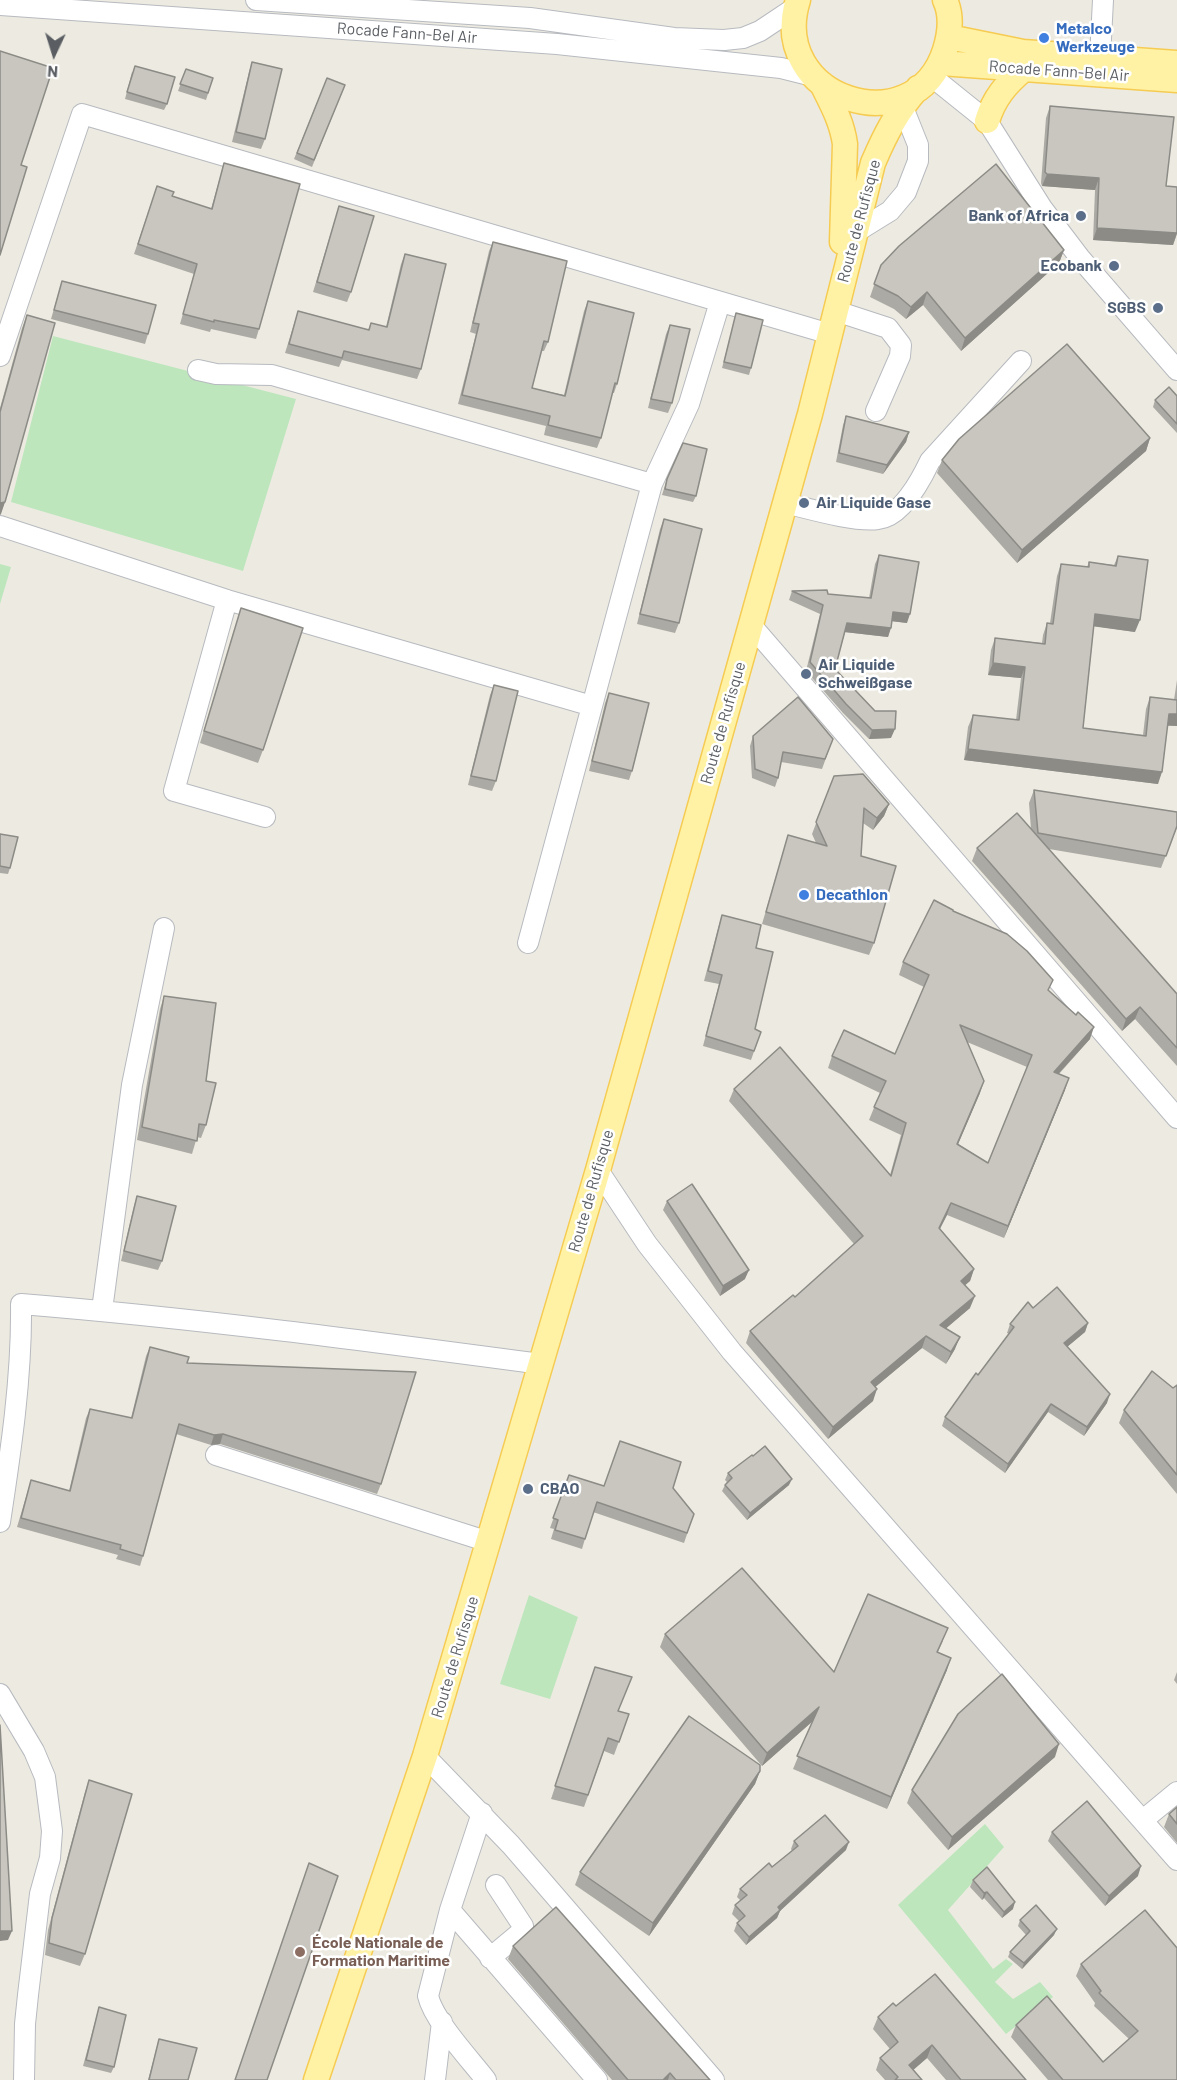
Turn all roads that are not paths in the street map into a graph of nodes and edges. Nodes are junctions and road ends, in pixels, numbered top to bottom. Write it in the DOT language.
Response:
graph roads {
  1 [pos="256,0"];
  2 [pos="945,0"];
  3 [pos="1103,0"];
  4 [pos="797,2"];
  5 [pos="0,5"];
  6 [pos="949,37"];
  7 [pos="1100,58"];
  8 [pos="1177,63"];
  9 [pos="1024,69"];
  10 [pos="817,80"];
  11 [pos="1177,80"];
  12 [pos="923,83"];
  13 [pos="987,121"];
  14 [pos="856,232"];
  15 [pos="720,302"];
  16 [pos="835,313"];
  17 [pos="0,356"];
  18 [pos="1022,361"];
  19 [pos="198,370"];
  20 [pos="1177,370"];
  21 [pos="876,411"];
  22 [pos="652,484"];
  23 [pos="785,503"];
  24 [pos="0,526"];
  25 [pos="227,600"];
  26 [pos="751,625"];
  27 [pos="592,706"];
  28 [pos="265,817"];
  29 [pos="164,928"];
  30 [pos="528,943"];
  31 [pos="1177,1118"];
  32 [pos="598,1170"];
  33 [pos="102,1310"];
  34 [pos="541,1364"];
  35 [pos="216,1455"];
  36 [pos="0,1522"];
  37 [pos="489,1542"];
  38 [pos="0,1694"];
  39 [pos="425,1756"];
  40 [pos="1177,1792"];
  41 [pos="482,1813"];
  42 [pos="1143,1820"];
  43 [pos="1177,1860"];
  44 [pos="496,1885"];
  45 [pos="450,1910"];
  46 [pos="490,1958"];
  47 [pos="442,2022"];
  48 [pos="24,2080"];
  49 [pos="316,2080"];
  50 [pos="435,2080"];
  51 [pos="486,2080"];
  52 [pos="597,2080"];
  53 [pos="714,2080"];
  1 -- 4 [label="street, Rocade Fann-Bel Air"];
  2 -- 6 [label="main road, Route de Rufisque"];
  3 -- 7 [label="street"];
  4 -- 10 [label="main road, Route de Rufisque"];
  5 -- 10 [label="street, Rocade Fann-Bel Air"];
  6 -- 7 [label="main road, Rocade Fann-Bel Air"];
  6 -- 12 [label="main road, Route de Rufisque"];
  7 -- 8 [label="main road, Rocade Fann-Bel Air"];
  9 -- 11 [label="main road, Rocade Fann-Bel Air"];
  9 -- 12 [label="main road, Rocade Fann-Bel Air"];
  9 -- 13 [label="main road"];
  10 -- 12 [label="main road"];
  10 -- 16 [label="main road, Route de Rufisque"];
  12 -- 13 [label="street"];
  12 -- 14 [label="main road, Route de Rufisque"];
  12 -- 14 [label="street"];
  13 -- 20 [label="street"];
  14 -- 16 [label="main road, Route de Rufisque"];
  15 -- 16 [label="street"];
  15 -- 17 [label="street"];
  15 -- 22 [label="street"];
  16 -- 21 [label="street"];
  16 -- 23 [label="main road, Route de Rufisque"];
  18 -- 23 [label="street"];
  19 -- 22 [label="street"];
  22 -- 27 [label="street"];
  23 -- 26 [label="main road, Route de Rufisque"];
  24 -- 25 [label="street"];
  25 -- 27 [label="street"];
  25 -- 28 [label="street"];
  26 -- 31 [label="street"];
  26 -- 32 [label="main road, Route de Rufisque"];
  27 -- 30 [label="street"];
  29 -- 33 [label="street"];
  32 -- 34 [label="main road, Route de Rufisque"];
  32 -- 42 [label="street"];
  33 -- 34 [label="street"];
  33 -- 36 [label="street"];
  34 -- 37 [label="main road, Route de Rufisque"];
  35 -- 37 [label="street"];
  37 -- 39 [label="main road, Route de Rufisque"];
  38 -- 48 [label="street"];
  39 -- 41 [label="street"];
  39 -- 49 [label="main road, Route de Rufisque"];
  40 -- 42 [label="street"];
  41 -- 45 [label="street"];
  41 -- 53 [label="street"];
  42 -- 43 [label="street"];
  44 -- 46 [label="street"];
  45 -- 46 [label="street"];
  45 -- 47 [label="street"];
  46 -- 52 [label="street"];
  47 -- 50 [label="street"];
  47 -- 51 [label="street"];
}
